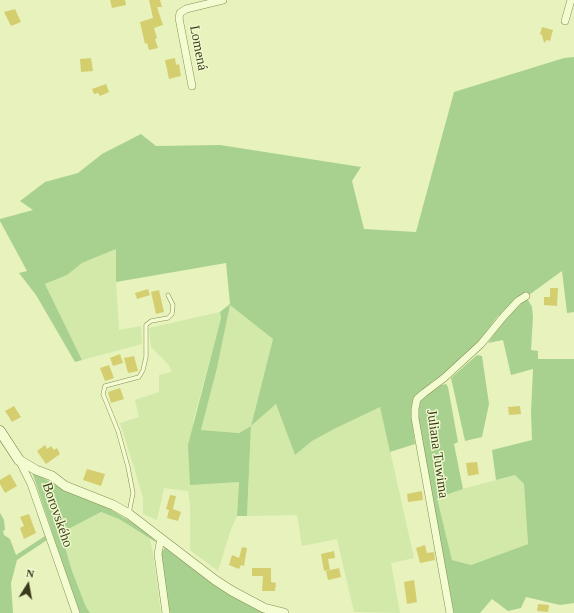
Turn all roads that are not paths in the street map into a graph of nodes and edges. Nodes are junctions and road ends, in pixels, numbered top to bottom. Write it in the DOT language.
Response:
graph roads {
  1 [pos="223,0"];
  2 [pos="571,0"];
  3 [pos="565,21"];
  4 [pos="192,86"];
  5 [pos="168,295"];
  6 [pos="526,296"];
  7 [pos="0,431"];
  8 [pos="19,460"];
  9 [pos="36,470"];
  10 [pos="28,478"];
  11 [pos="129,514"];
  12 [pos="161,538"];
  13 [pos="76,613"];
  14 [pos="166,613"];
  15 [pos="284,613"];
  16 [pos="450,613"];
  1 -- 4 [label="street, Lomená"];
  2 -- 3 [label="street"];
  5 -- 11 [label="lane"];
  6 -- 16 [label="street, Juliana Tuwima"];
  7 -- 8 [label="main road, Borovského"];
  8 -- 9 [label="street"];
  8 -- 10 [label="street, Borovského"];
  9 -- 10 [label="street"];
  9 -- 11 [label="street"];
  10 -- 13 [label="street, Borovského"];
  11 -- 12 [label="street"];
  12 -- 14 [label="street"];
  12 -- 15 [label="street"];
}
